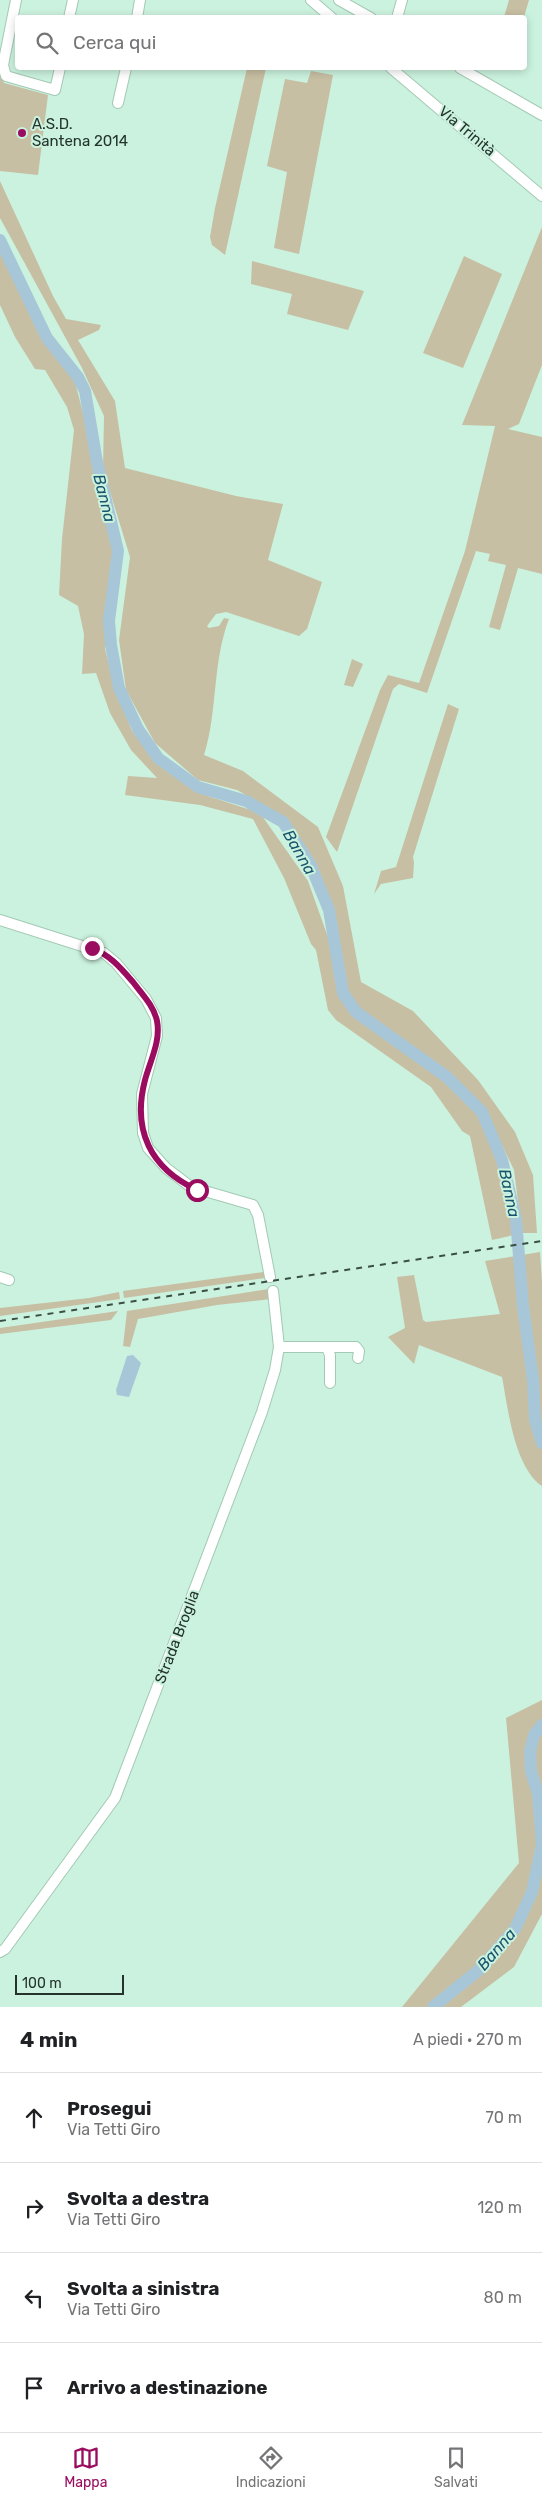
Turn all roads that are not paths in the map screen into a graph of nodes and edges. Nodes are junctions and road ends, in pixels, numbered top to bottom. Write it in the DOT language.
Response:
graph roads {
  1 [pos="16,0"];
  2 [pos="73,0"];
  3 [pos="140,0"];
  4 [pos="311,0"];
  5 [pos="339,0"];
  6 [pos="402,0"];
  7 [pos="357,4"];
  8 [pos="70,15"];
  9 [pos="138,15"];
  10 [pos="328,15"];
  11 [pos="368,15"];
  12 [pos="398,15"];
  13 [pos="60,70"];
  14 [pos="126,70"];
  15 [pos="393,70"];
  16 [pos="463,70"];
  17 [pos="118,103"];
  18 [pos="542,115"];
  19 [pos="542,196"];
  20 [pos="0,920"];
  21 [pos="270,1277"];
  22 [pos="273,1291"];
  23 [pos="279,1347"];
  24 [pos="327,1348"];
  25 [pos="358,1358"];
  26 [pos="330,1383"];
  27 [pos="0,1952"];
  1 -- 13 [label="street"];
  2 -- 8 [label="street"];
  3 -- 9 [label="street"];
  4 -- 10 [label="street"];
  5 -- 7 [label="street"];
  6 -- 12 [label="street"];
  7 -- 11 [label="street"];
  14 -- 17 [label="street"];
  15 -- 19 [label="street, Via Trinità"];
  16 -- 18 [label="street"];
  20 -- 21 [label="street"];
  22 -- 23 [label="street, Strada Broglia"];
  23 -- 24 [label="street"];
  23 -- 27 [label="street, Strada Broglia"];
  24 -- 25 [label="street"];
  24 -- 26 [label="street"];
}
